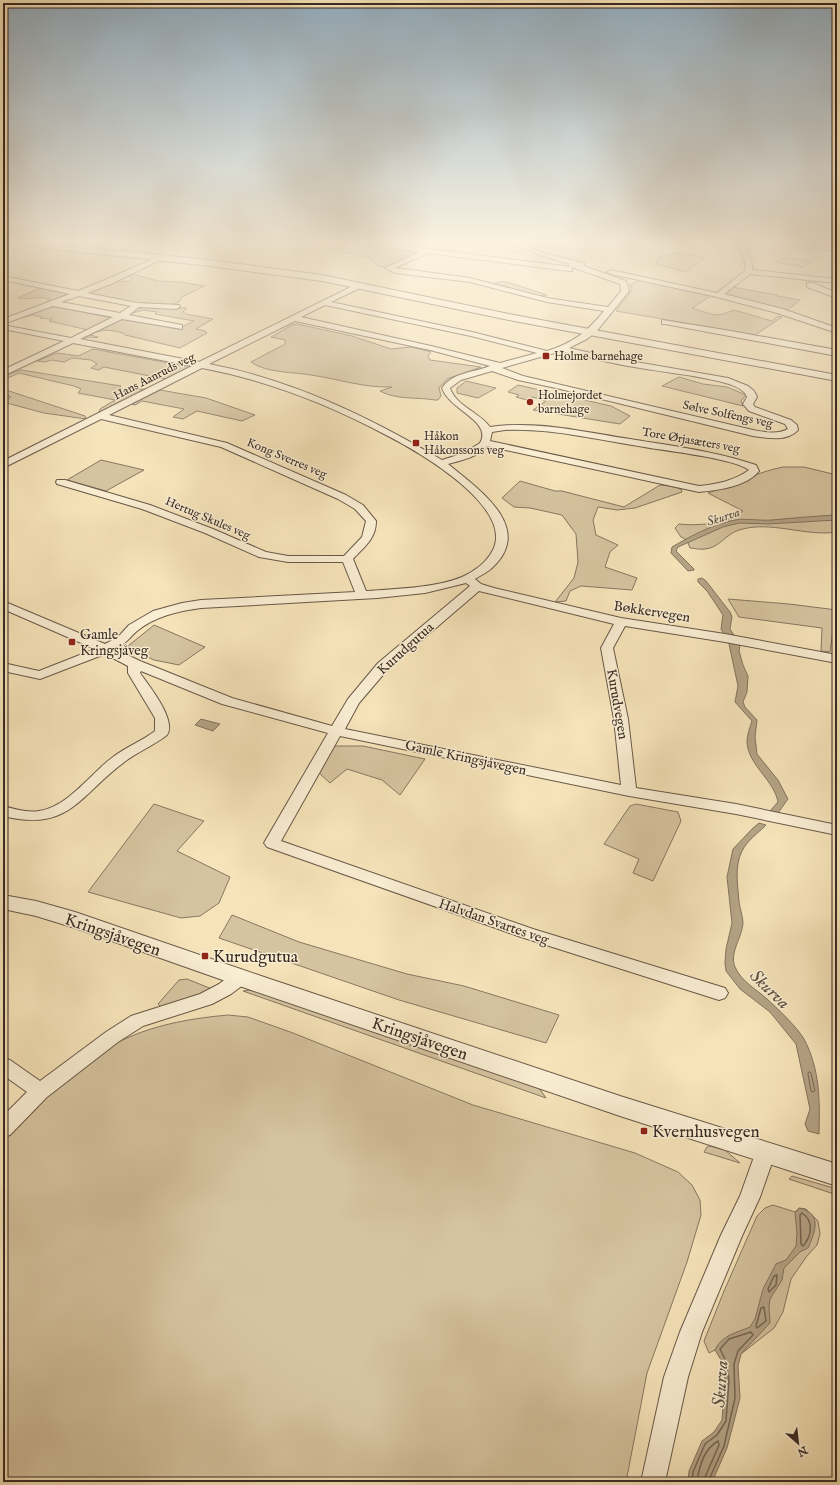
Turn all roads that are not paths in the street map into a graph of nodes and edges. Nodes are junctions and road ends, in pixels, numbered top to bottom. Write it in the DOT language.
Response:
graph roads {
  1 [pos="33,310"];
  2 [pos="87,310"];
  3 [pos="131,310"];
  4 [pos="309,310"];
  5 [pos="359,310"];
  6 [pos="477,310"];
  7 [pos="610,310"];
  8 [pos="777,310"];
  9 [pos="120,317"];
  10 [pos="294,318"];
  11 [pos="3,322"];
  12 [pos="665,322"];
  13 [pos="3,327"];
  14 [pos="179,327"];
  15 [pos="837,331"];
  16 [pos="590,332"];
  17 [pos="72,340"];
  18 [pos="558,350"];
  19 [pos="546,353"];
  20 [pos="837,353"];
  21 [pos="202,365"];
  22 [pos="496,367"];
  23 [pos="3,373"];
  24 [pos="837,378"];
  25 [pos="100,416"];
  26 [pos="487,430"];
  27 [pos="485,443"];
  28 [pos="441,463"];
  29 [pos="3,465"];
  30 [pos="61,482"];
  31 [pos="347,559"];
  32 [pos="472,582"];
  33 [pos="362,595"];
  34 [pos="3,605"];
  35 [pos="621,622"];
  36 [pos="106,649"];
  37 [pos="837,659"];
  38 [pos="136,664"];
  39 [pos="3,667"];
  40 [pos="336,731"];
  41 [pos="629,791"];
  42 [pos="3,811"];
  43 [pos="837,830"];
  44 [pos="272,843"];
  45 [pos="3,902"];
  46 [pos="241,977"];
  47 [pos="719,993"];
  48 [pos="3,1065"];
  49 [pos="40,1091"];
  50 [pos="3,1129"];
  51 [pos="765,1154"];
  52 [pos="837,1176"];
  53 [pos="653,1482"];
  1 -- 11 [label="street"];
  2 -- 9 [label="street"];
  3 -- 9 [label="street"];
  4 -- 10 [label="street, Hans Aanruds veg"];
  5 -- 19 [label="street"];
  6 -- 16 [label="street"];
  7 -- 16 [label="street"];
  8 -- 15 [label="street"];
  9 -- 14 [label="street"];
  9 -- 17 [label="street"];
  10 -- 21 [label="street, Hans Aanruds veg"];
  10 -- 22 [label="street, Sølve Solfengs veg"];
  12 -- 20 [label="street"];
  13 -- 17 [label="street"];
  16 -- 18 [label="street"];
  16 -- 24 [label="street"];
  17 -- 21 [label="street"];
  17 -- 23 [label="street"];
  18 -- 19 [label="street"];
  18 -- 22 [label="street, Sølve Solfengs veg"];
  19 -- 22 [label="street"];
  21 -- 25 [label="street, Hans Aanruds veg"];
  21 -- 28 [label="street"];
  22 -- 26 [label="street"];
  25 -- 29 [label="street, Hans Aanruds veg"];
  25 -- 31 [label="street, Kong Sverres veg"];
  26 -- 27 [label="street"];
  26 -- 27 [label="street, Tore Ørjasæters veg"];
  27 -- 28 [label="street"];
  28 -- 32 [label="street"];
  30 -- 31 [label="street, Hertug Skules veg"];
  31 -- 33 [label="street"];
  32 -- 33 [label="street"];
  32 -- 35 [label="street, Bøkkervegen"];
  32 -- 40 [label="street, Kurudgutua"];
  33 -- 36 [label="street"];
  34 -- 36 [label="street, Gamle Kringsjåvegen"];
  35 -- 37 [label="street, Bøkkervegen"];
  35 -- 41 [label="street, Kurudvegen"];
  36 -- 38 [label="street, Gamle Kringsjåvegen"];
  36 -- 39 [label="street"];
  38 -- 40 [label="street, Gamle Kringsjåvegen"];
  38 -- 42 [label="street"];
  40 -- 41 [label="street, Gamle Kringsjåvegen"];
  40 -- 44 [label="street, Kurudgutua"];
  41 -- 43 [label="street, Gamle Kringsjåvegen"];
  44 -- 47 [label="street, Halvdan Svartes veg"];
  45 -- 46 [label="street, Kringsjåvegen"];
  46 -- 49 [label="street"];
  46 -- 51 [label="street, Kringsjåvegen"];
  48 -- 49 [label="street"];
  49 -- 50 [label="street"];
  51 -- 52 [label="street, Kringsjåvegen"];
  51 -- 53 [label="street"];
}
